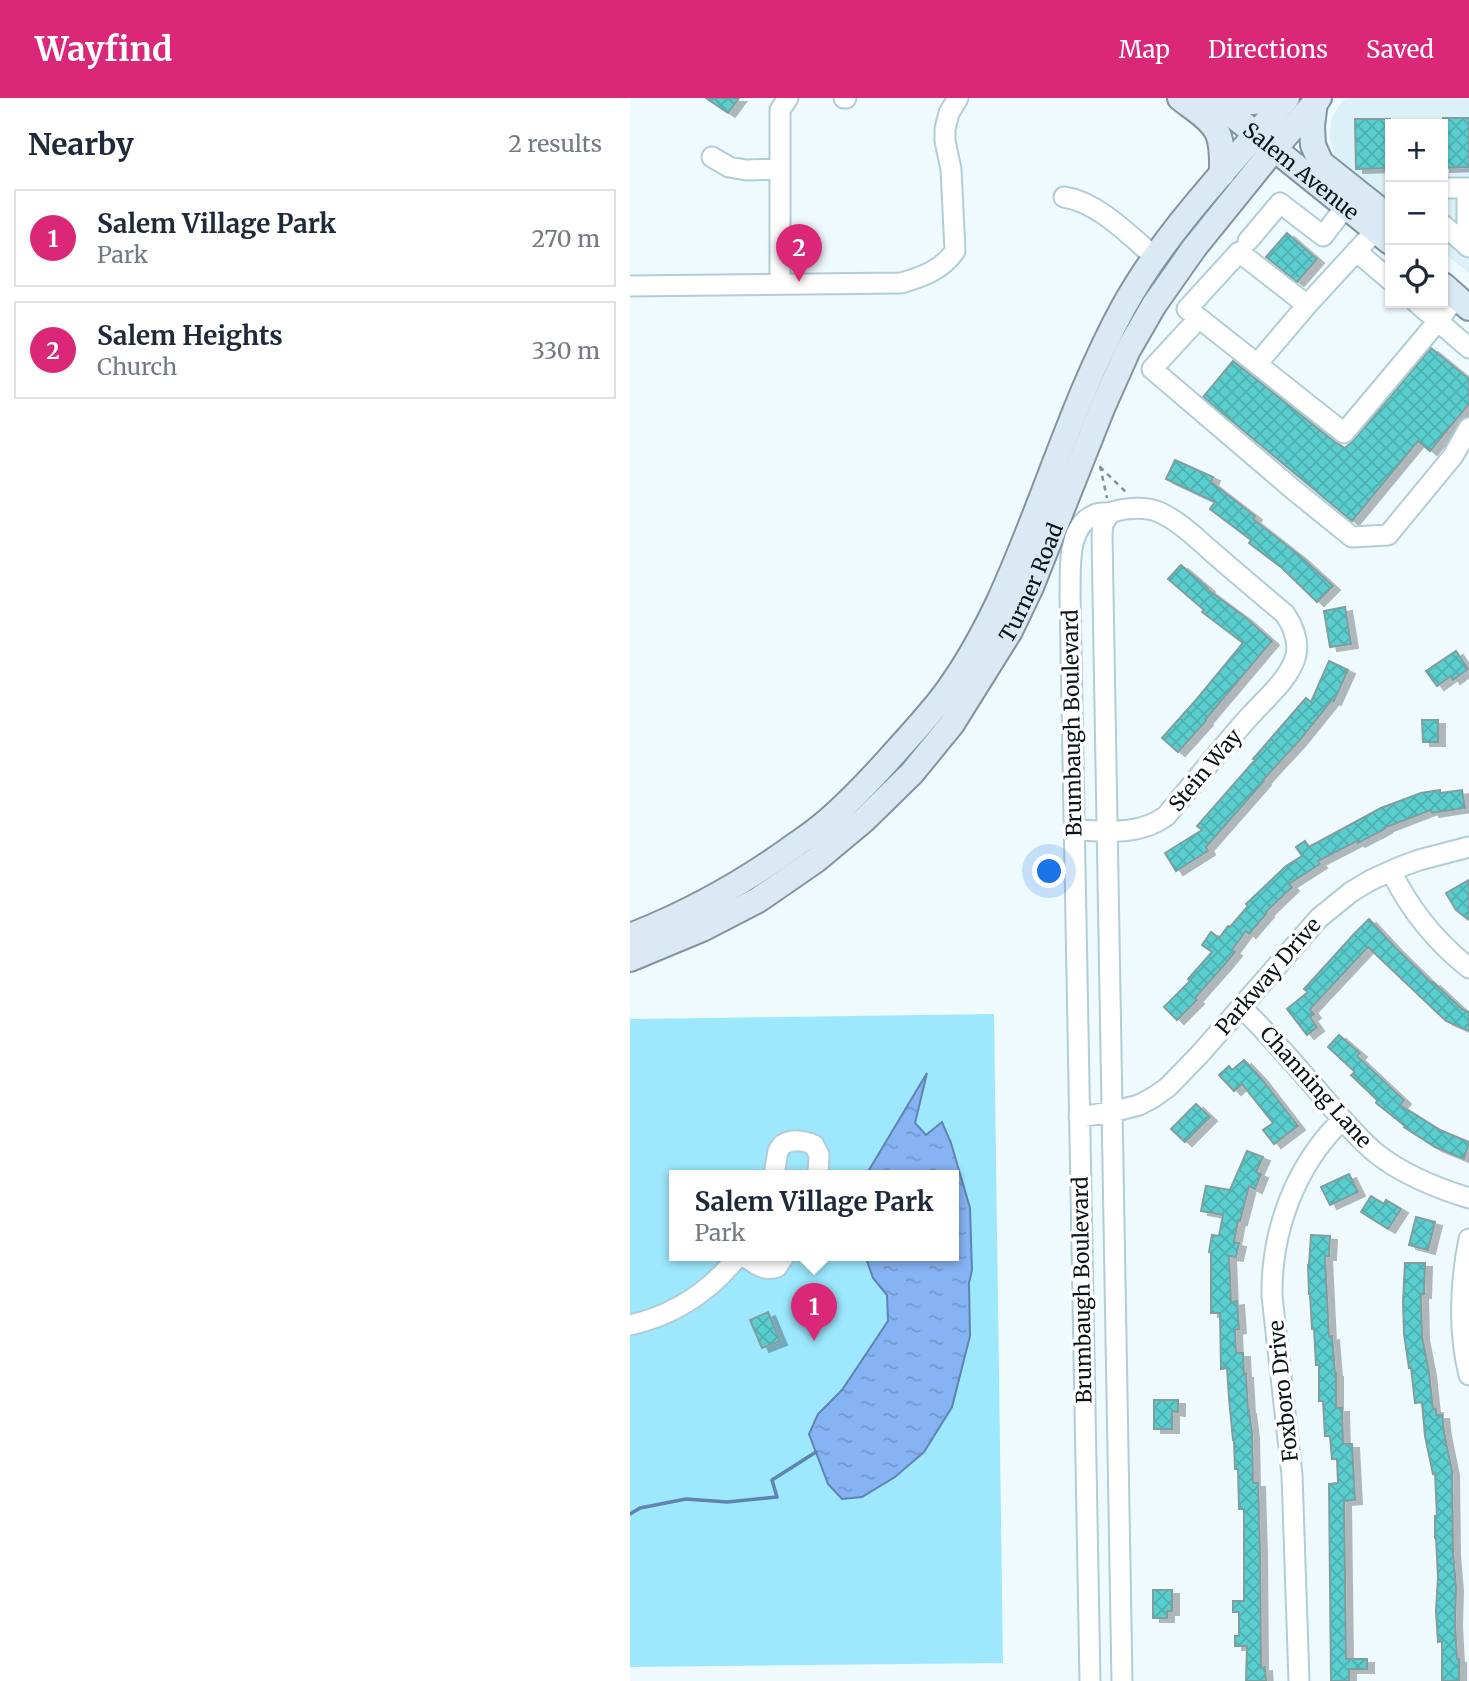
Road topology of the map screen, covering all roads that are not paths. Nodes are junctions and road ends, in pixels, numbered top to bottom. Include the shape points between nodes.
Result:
1 (788, 98) edge
2 (958, 98) edge
3 (1180, 98) edge
4 (1211, 98) edge
5 (1270, 98) edge
6 (1287, 98) edge
7 (1317, 100) edge
8 (1264, 142) junction
9 (712, 157) dead end
10 (780, 169) junction
11 (1222, 174) junction
12 (1448, 188) edge
13 (1468, 188) edge
14 (1064, 197) dead end
15 (1346, 206) junction
16 (1385, 214) edge
17 (1448, 229) edge
18 (1385, 232) edge
19 (1248, 242) dead end
20 (1468, 246) edge
21 (1356, 251) junction
22 (1156, 257) junction
23 (1385, 276) edge
24 (780, 283) junction
25 (630, 286) edge
26 (1456, 297) edge
27 (1307, 305) junction
28 (1423, 308) edge
29 (1199, 318) junction
30 (1438, 321) junction
31 (1469, 348) edge
32 (1256, 364) junction
33 (1469, 428) edge
34 (1110, 513) junction
35 (1070, 596) junction
36 (1103, 598) junction
37 (1074, 830) junction
38 (1107, 831) junction
39 (1469, 847) edge
40 (1391, 871) junction
41 (630, 936) edge
42 (630, 959) edge
43 (1469, 968) edge
44 (1241, 1007) junction
45 (1112, 1112) junction
46 (1079, 1117) junction
47 (1342, 1119) junction
48 (775, 1170) edge
49 (818, 1170) edge
50 (1469, 1198) edge
51 (1469, 1239) edge
52 (736, 1261) edge
53 (750, 1261) edge
54 (781, 1261) edge
55 (630, 1325) edge
56 (1469, 1375) edge
57 (1121, 1628) junction
58 (1089, 1630) junction
59 (1090, 1681) edge
60 (1122, 1681) edge
61 (1299, 1681) edge

1 - 10 street via 780,110
2 - 24 street via 945,129 954,251 948,262 901,283
3 - 11 main road via 1218,134
4 - 5 main road via 1245,103
4 - 8 main road, Salem Avenue
6 - 8 main road, Turner Road
7 - 8 main road, Turner Road
7 - 16 main road via 1313,145 1321,163
8 - 11 main road, Turner Road
8 - 15 main road, Salem Avenue
8 - 42 main road, Turner Road via 1128,350 1031,587 1010,631 952,724 912,773 816,860 758,900
9 - 10 street via 746,170
10 - 24 street
11 - 22 main road, Turner Road
12 - 13 street
13 - 20 street
14 - 22 street via 1087,203
15 - 18 main road, Salem Avenue
15 - 19 street via 1323,236 1280,203
17 - 20 street
18 - 21 street
21 - 23 street
21 - 27 street
22 - 41 main road, Turner Road via 1124,306 1098,361 1000,600 948,690 825,824 720,895
24 - 25 street
26 - 30 street
27 - 29 street via 1239,252 1187,309
27 - 32 street
28 - 30 street
29 - 32 street
29 - 33 street via 1152,369 1352,537 1388,536 1453,456
30 - 31 street
30 - 32 street via 1343,433
34 - 35 street via 1096,514 1081,524 1074,537
34 - 36 street via 1102,536
34 - 38 street, Stein Way via 1142,508 1187,530 1285,614 1297,647 1281,682 1166,816 1146,828
35 - 36 street, Brumbaugh Boulevard via 1075,589 1095,587
35 - 37 street, Brumbaugh Boulevard
36 - 38 street, Brumbaugh Boulevard
37 - 38 street, Stein Way
37 - 46 street, Brumbaugh Boulevard
38 - 45 street, Brumbaugh Boulevard
39 - 40 street, Parkway Drive
40 - 43 street via 1424,925
40 - 44 street, Parkway Drive via 1332,905
44 - 45 street, Parkway Drive via 1168,1087 1139,1105
44 - 47 street, Channing Lane
45 - 46 street, Parkway Drive
45 - 57 street, Brumbaugh Boulevard
46 - 58 street, Brumbaugh Boulevard
47 - 50 street, Channing Lane via 1396,1167
47 - 61 street, Foxboro Drive via 1306,1166 1288,1202 1272,1278 1292,1475
48 - 49 street via 782,1145 793,1141 814,1145
51 - 56 street via 1461,1335
52 - 55 street via 688,1303
53 - 54 street via 766,1269
57 - 58 street
57 - 60 street, Brumbaugh Boulevard
58 - 59 street, Brumbaugh Boulevard

